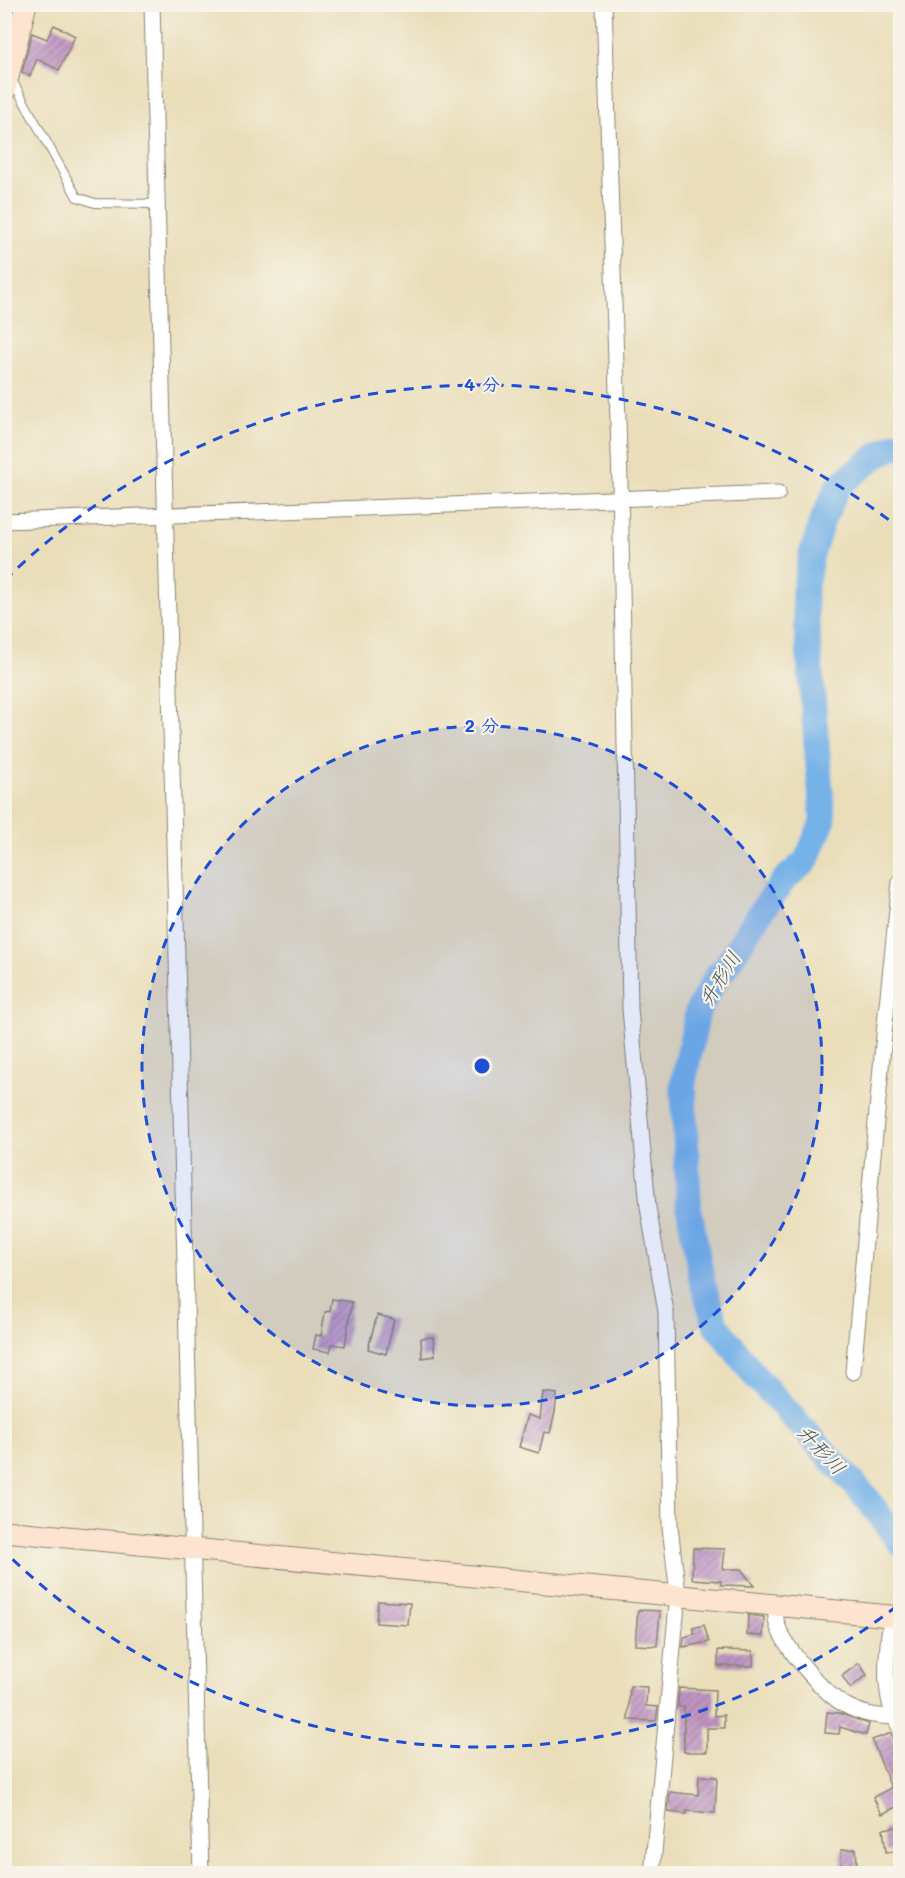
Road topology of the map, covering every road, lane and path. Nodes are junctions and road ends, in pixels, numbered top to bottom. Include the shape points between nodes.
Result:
1 (26, 4) edge
2 (152, 4) edge
3 (604, 4) edge
4 (7, 76) edge
5 (157, 204) junction
6 (778, 493) dead end
7 (620, 498) junction
8 (165, 515) junction
9 (4, 521) edge
10 (900, 882) edge
11 (853, 1372) dead end
12 (4, 1531) edge
13 (192, 1549) junction
14 (678, 1594) junction
15 (776, 1605) junction
16 (896, 1616) edge
17 (897, 1722) edge
18 (201, 1874) edge
19 (652, 1874) edge

1 - 4 street
2 - 5 street
3 - 7 street
4 - 5 lane via 77,197 94,203
5 - 8 street
6 - 7 street
7 - 8 street
7 - 14 street via 630,1009 648,1207 667,1323 670,1527
8 - 9 street
8 - 13 street
10 - 11 street
12 - 13 street
13 - 14 street
13 - 18 street
14 - 15 street
14 - 19 street
15 - 16 street
15 - 17 street via 776,1623 788,1646 831,1695 856,1710
16 - 17 street via 886,1672

